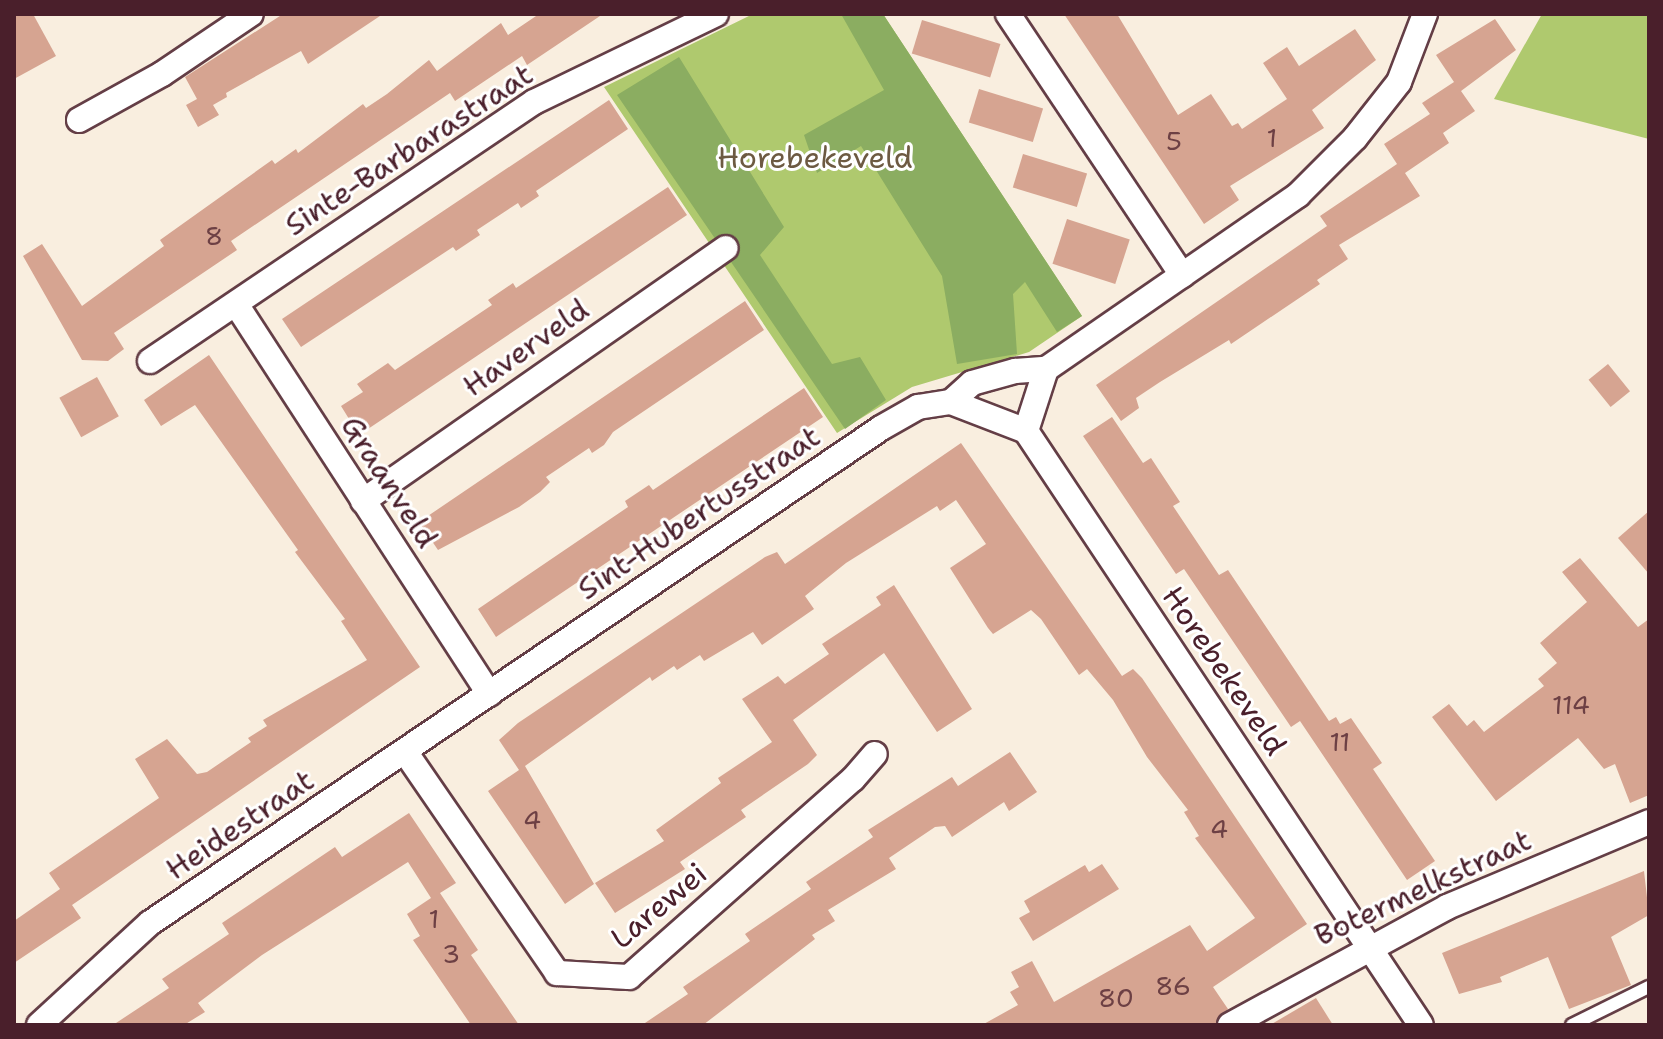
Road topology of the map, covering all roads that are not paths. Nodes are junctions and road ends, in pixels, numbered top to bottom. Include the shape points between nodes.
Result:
1 (251, 14) edge
2 (716, 14) edge
3 (1008, 14) edge
4 (1425, 14) edge
5 (79, 120) dead end
6 (726, 248) dead end
7 (1182, 275) junction
8 (236, 304) junction
9 (150, 361) dead end
10 (1046, 369) junction
11 (951, 402) junction
12 (1026, 431) junction
13 (363, 501) junction
14 (489, 694) junction
15 (406, 753) junction
16 (875, 754) dead end
17 (1649, 822) edge
18 (1370, 946) junction
19 (1649, 987) edge
20 (39, 1025) edge
21 (1230, 1025) edge
22 (1421, 1025) edge
23 (1572, 1025) edge

1 - 5 street via 162,74
2 - 8 street, Sinte-Barbarastraat via 534,102
3 - 7 street
4 - 7 street, Sint-Hubertusstraat via 1399,82 1355,138 1298,195
6 - 13 street, Haverveld
7 - 10 street, Sint-Hubertusstraat
8 - 9 street, Sinte-Barbarastraat
8 - 13 street, Graanveld
10 - 11 street, Sint-Hubertusstraat via 972,383
10 - 12 street
11 - 12 street
11 - 14 street, Sint-Hubertusstraat via 918,407 881,428
12 - 18 street, Horebekeveld
13 - 14 street, Graanveld
14 - 15 street, Heidestraat
15 - 16 street, Larewei via 557,973 629,977
15 - 20 street, Heidestraat via 150,923
17 - 18 street, Botermelkstraat via 1447,907
18 - 21 street, Botermelkstraat
18 - 22 street, Horebekeveld
19 - 23 lane

